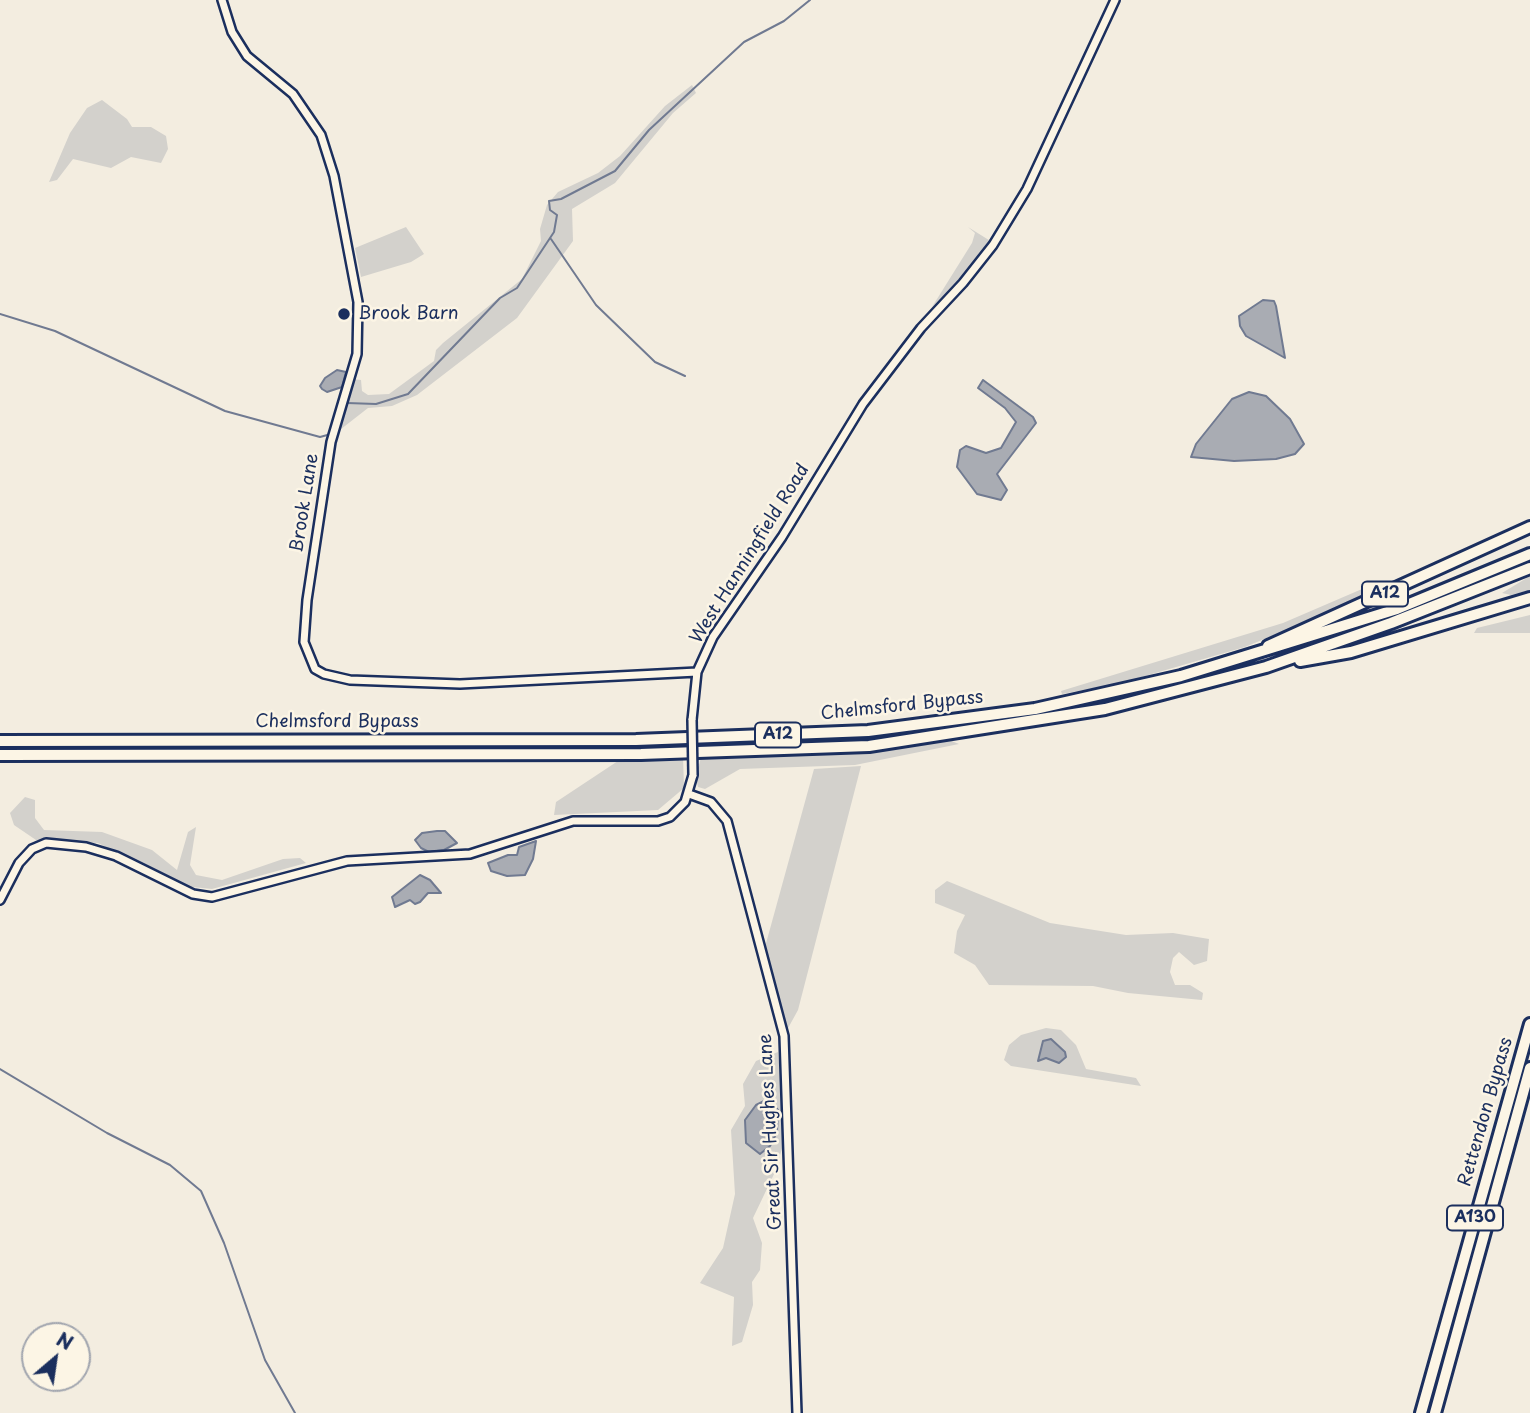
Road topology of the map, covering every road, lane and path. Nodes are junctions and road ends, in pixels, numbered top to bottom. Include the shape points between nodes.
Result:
1 (222, 0) edge
2 (1115, 0) edge
3 (1530, 527) edge
4 (1530, 554) edge
5 (1530, 568) edge
6 (1530, 599) edge
7 (1240, 659) junction
8 (1266, 667) junction
9 (698, 672) junction
10 (0, 741) edge
11 (0, 755) edge
12 (689, 794) junction
13 (0, 900) edge
14 (1530, 1024) edge
15 (1530, 1068) edge
16 (797, 1413) edge
17 (1421, 1413) edge
18 (1435, 1413) edge

1 - 9 street, Brook Lane via 240,47 256,67 293,94 321,135 334,176 358,302 357,354 331,442 307,600 304,642 315,669 350,680 460,684
2 - 9 street, West Hanningfield Road via 1027,189 993,245 921,328 848,425 782,537 713,637
3 - 7 highway, A12
4 - 7 highway, Chelmsford Bypass / A12 via 1397,608
5 - 8 highway, Chelmsford Bypass / A12
6 - 8 highway, A12 via 1351,652
7 - 10 highway, Chelmsford Bypass / A12 via 1120,692 1035,709 867,731 636,740
8 - 11 highway, Chelmsford Bypass / A12 via 1105,709 869,746 641,754
9 - 12 street, West Hanningfield Road, bridge
12 - 13 street via 679,809 658,821 573,821 470,853 348,861 212,897 173,886 116,856 86,847 46,844 32,849 19,863
12 - 16 street, Great Sir Hughes Lane via 711,802 727,821 784,1036
14 - 17 highway, Rettendon Bypass / A130
15 - 18 highway, Rettendon Bypass / A130

